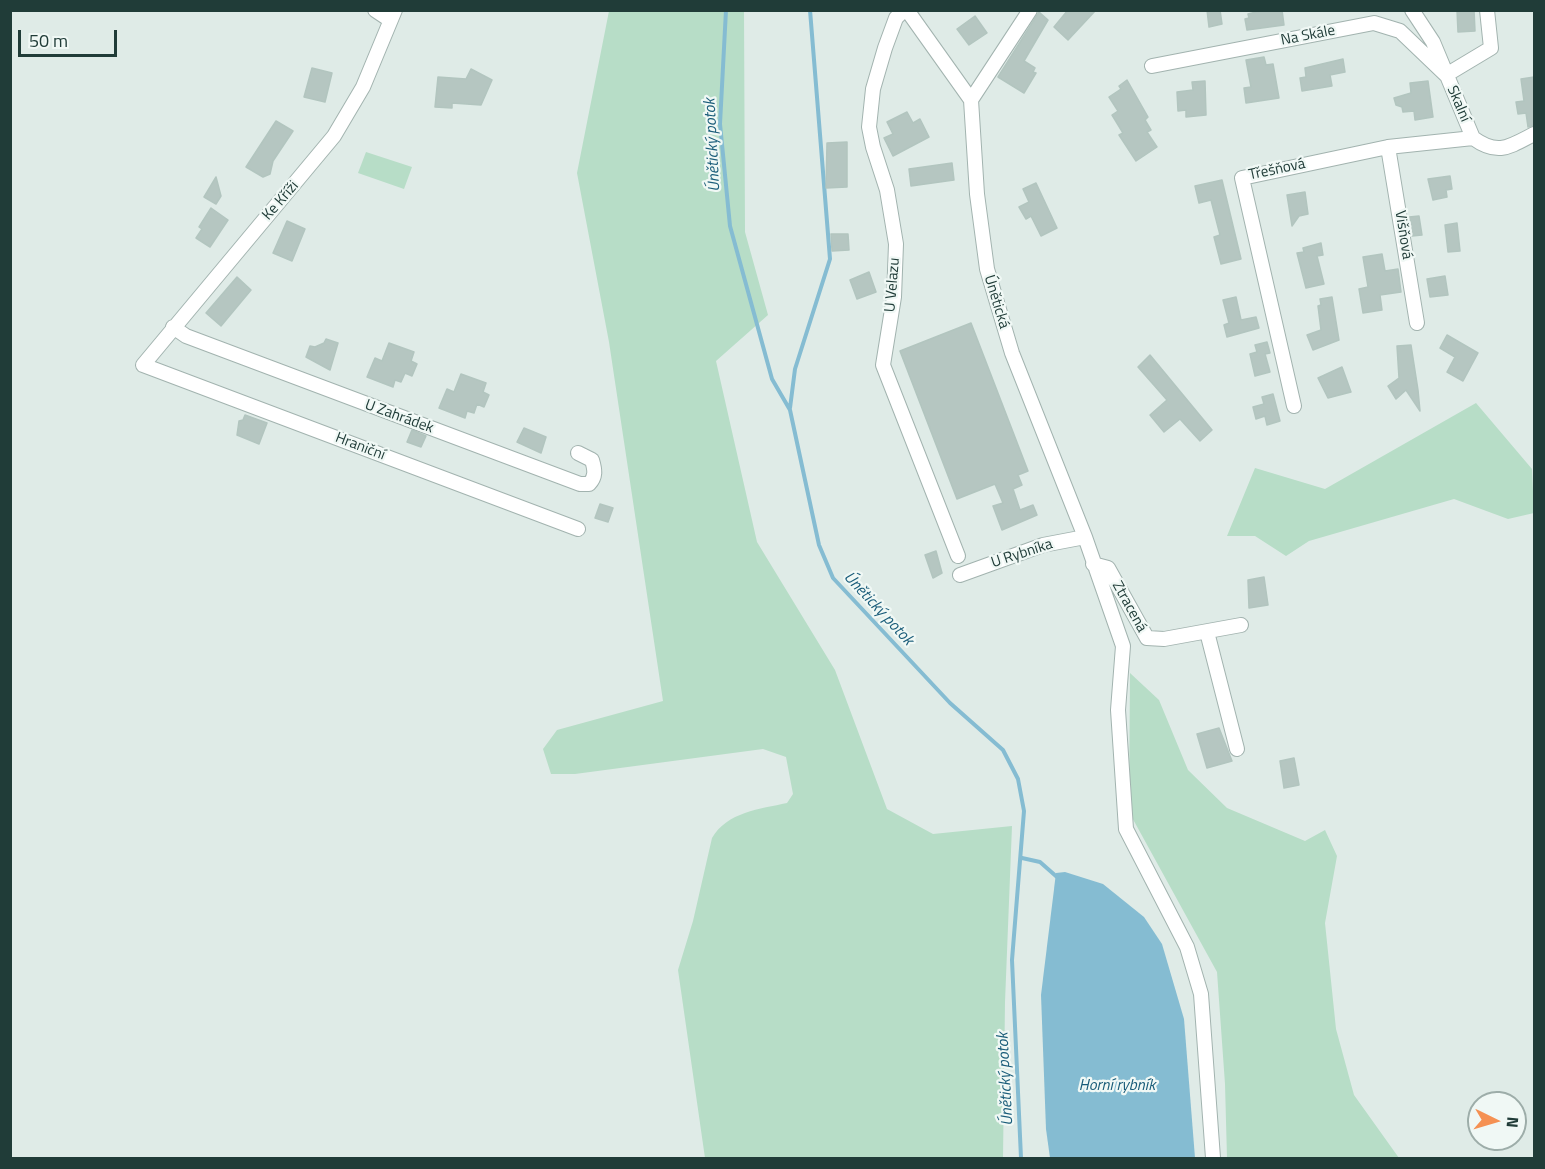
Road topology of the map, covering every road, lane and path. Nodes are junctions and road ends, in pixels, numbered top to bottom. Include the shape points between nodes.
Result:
1 (375, 10) edge
2 (905, 10) edge
3 (1030, 10) edge
4 (1412, 10) edge
5 (1488, 10) edge
6 (392, 15) edge
7 (1152, 66) dead end
8 (1446, 75) junction
9 (971, 100) junction
10 (1534, 134) edge
11 (1473, 138) junction
12 (1388, 147) junction
13 (1418, 323) dead end
14 (173, 327) junction
15 (143, 365) joint
16 (1294, 406) dead end
17 (578, 453) dead end
18 (578, 529) dead end
19 (1085, 537) junction
20 (958, 556) dead end
21 (1093, 564) junction
22 (960, 574) dead end
23 (1241, 625) dead end
24 (1207, 632) junction
25 (1237, 749) dead end
26 (1213, 1158) edge

1 - 6 street, Ke Kříži
2 - 9 street
2 - 20 street, U Velazu via 897,18 885,48 873,89 869,127 887,190 896,244 894,297 883,365
3 - 9 street
4 - 8 street, Skalní via 1433,42
5 - 8 street via 1491,48
6 - 14 street, Ke Kříži via 363,87 334,136
7 - 8 street, Na Skále via 1374,23 1400,32
8 - 11 street, Skalní
9 - 19 street, Únětická via 987,269 1012,353
10 - 11 street, Skalní via 1505,149 1486,147
11 - 12 street, Třešňová
12 - 13 street, Višňová
12 - 16 street, Třešňová via 1242,178
14 - 15 street, Ke Kříži
14 - 17 street, U Zahrádek via 186,336 338,395 580,484 589,484 595,470 592,460
15 - 18 street, Hraniční
19 - 21 street, Únětická
19 - 22 street, U Rybníka via 1043,545
21 - 24 street, Ztracená via 1108,568 1147,638
21 - 26 street, Únětická via 1123,646 1118,710 1126,830 1187,947 1201,994
23 - 24 street, Ztracená
24 - 25 street

